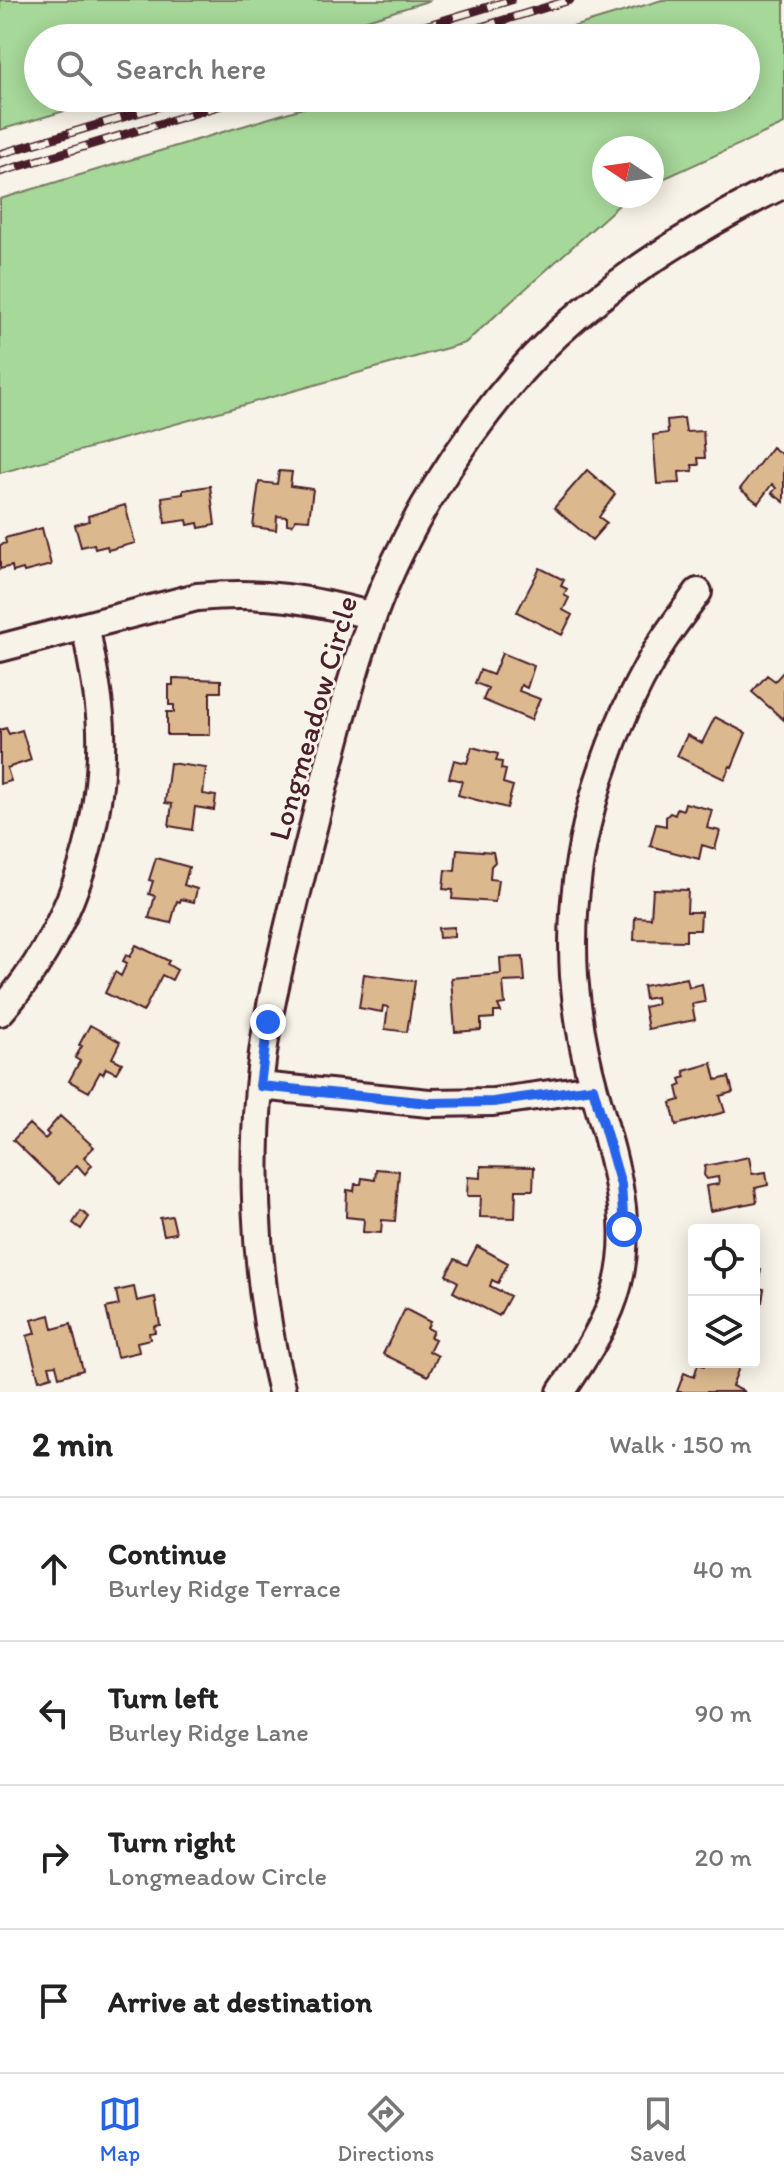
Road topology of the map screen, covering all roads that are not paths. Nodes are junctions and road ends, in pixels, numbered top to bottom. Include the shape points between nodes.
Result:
1 (784, 184) edge
2 (698, 592) dead end
3 (373, 616) junction
4 (86, 627) junction
5 (0, 648) edge
6 (0, 1012) edge
7 (260, 1086) junction
8 (593, 1088) junction
9 (278, 1391) edge
10 (561, 1392) edge

1 - 3 street, Longmeadow Circle via 738,207 613,288 522,371 447,470
2 - 8 street via 657,650 625,710 585,832 574,910 574,976
3 - 4 street via 294,597 227,594
3 - 7 street, Longmeadow Circle via 291,915
4 - 5 street
4 - 6 street via 101,729 90,843 74,893 50,941
7 - 8 street via 429,1103 493,1102
7 - 9 street, Longmeadow Circle via 259,1250
8 - 10 street via 621,1185 620,1271 591,1348

